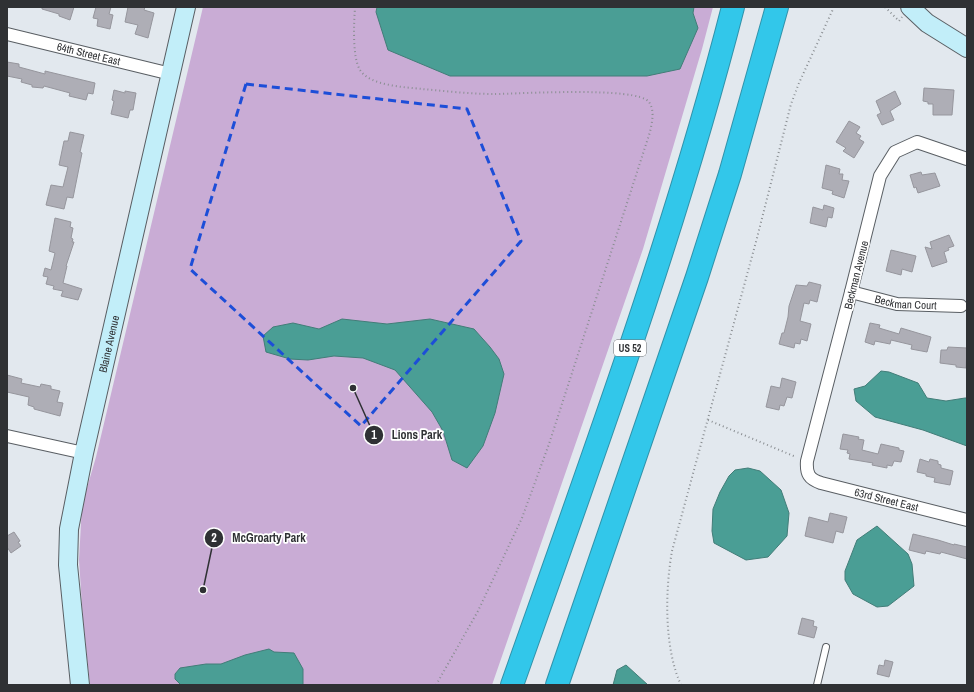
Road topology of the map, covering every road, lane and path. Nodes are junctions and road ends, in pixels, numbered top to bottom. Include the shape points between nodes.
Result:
1 (186, 7) edge
2 (355, 7) edge
3 (733, 7) edge
4 (776, 7) edge
5 (834, 7) edge
6 (910, 7) edge
7 (7, 34) edge
8 (967, 48) edge
9 (171, 74) junction
10 (967, 158) edge
11 (851, 292) junction
12 (961, 306) dead end
13 (708, 420) junction
14 (7, 436) edge
15 (84, 453) junction
16 (807, 461) junction
17 (808, 474) joint
18 (967, 520) edge
19 (826, 647) dead end
20 (80, 685) edge
21 (436, 685) edge
22 (512, 685) edge
23 (557, 685) edge
24 (681, 685) edge
25 (817, 685) edge

1 - 9 street, Blaine Avenue
2 - 21 path via 354,47 359,69 376,82 395,87 492,94 621,93 639,96 649,102 653,112 650,132 636,176 549,444 522,518 478,611
3 - 22 highway, US 52 via 673,217 594,453
4 - 23 highway via 730,174 700,269
5 - 13 path via 791,104
6 - 8 street via 928,23
7 - 9 street, 64th Street East
9 - 15 street, Blaine Avenue
10 - 11 street, Beckman Avenue via 917,142 895,152 880,176
11 - 12 street, Beckman Court via 897,304
11 - 16 street, Beckman Avenue
13 - 16 path
13 - 24 path via 672,551 668,576 670,644 673,664
14 - 15 street
15 - 20 street, Blaine Avenue via 69,529 68,551
16 - 17 street, Beckman Avenue
17 - 18 street, 63rd Street East via 813,480 821,483
19 - 25 lane

